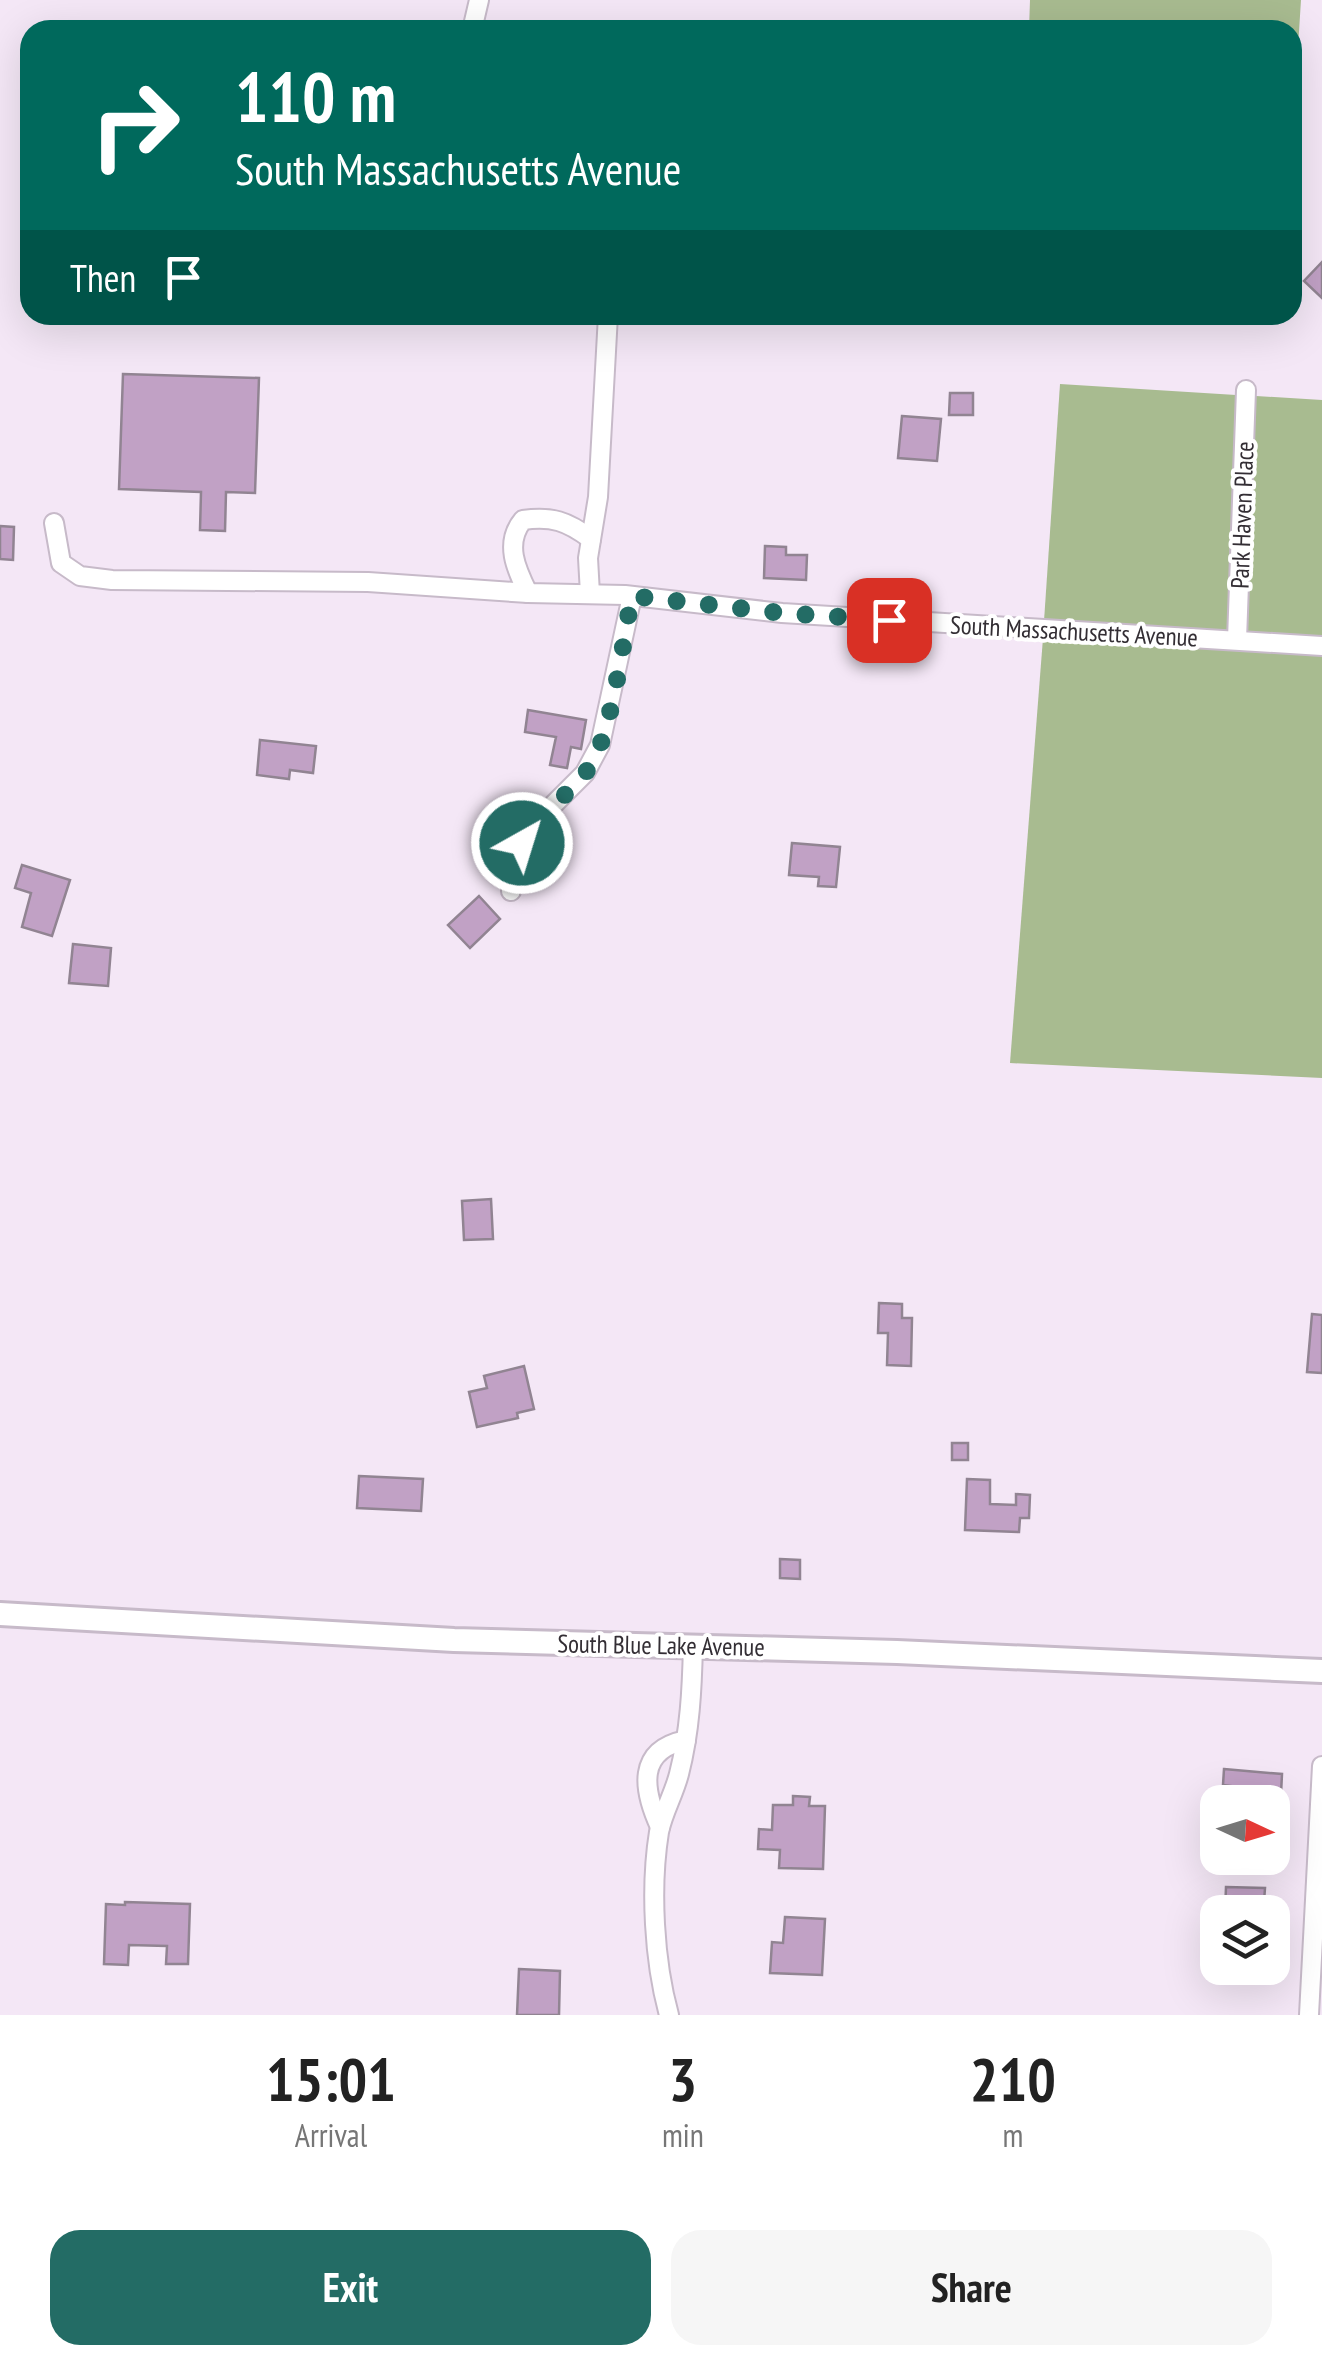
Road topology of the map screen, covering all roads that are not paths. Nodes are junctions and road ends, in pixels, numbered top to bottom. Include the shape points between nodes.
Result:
1 (607, 325) edge
2 (1246, 390) dead end
3 (54, 523) dead end
4 (591, 538) junction
5 (528, 593) junction
6 (590, 594) junction
7 (632, 596) junction
8 (1237, 640) junction
9 (1322, 646) edge
10 (511, 891) dead end
11 (0, 1614) edge
12 (693, 1645) junction
13 (1322, 1671) edge
14 (686, 1740) junction
15 (1322, 1766) edge
16 (660, 1828) junction
17 (669, 2015) edge
18 (1309, 2015) edge

1 - 4 street
2 - 8 street, Park Haven Place
3 - 5 street, South Massachusetts Avenue via 62,563 80,576
4 - 5 street via 564,520 522,520 512,551
4 - 6 street
5 - 6 street, South Massachusetts Avenue
6 - 7 street, South Massachusetts Avenue
7 - 8 street, South Massachusetts Avenue via 801,614
7 - 10 street via 600,745 585,773 530,829
8 - 9 street, South Massachusetts Avenue
11 - 12 main road, South Blue Lake Avenue via 454,1640
12 - 13 main road, South Blue Lake Avenue
12 - 14 street
14 - 16 street
14 - 16 street via 661,1748 649,1764
15 - 18 street
16 - 17 street via 654,1876

